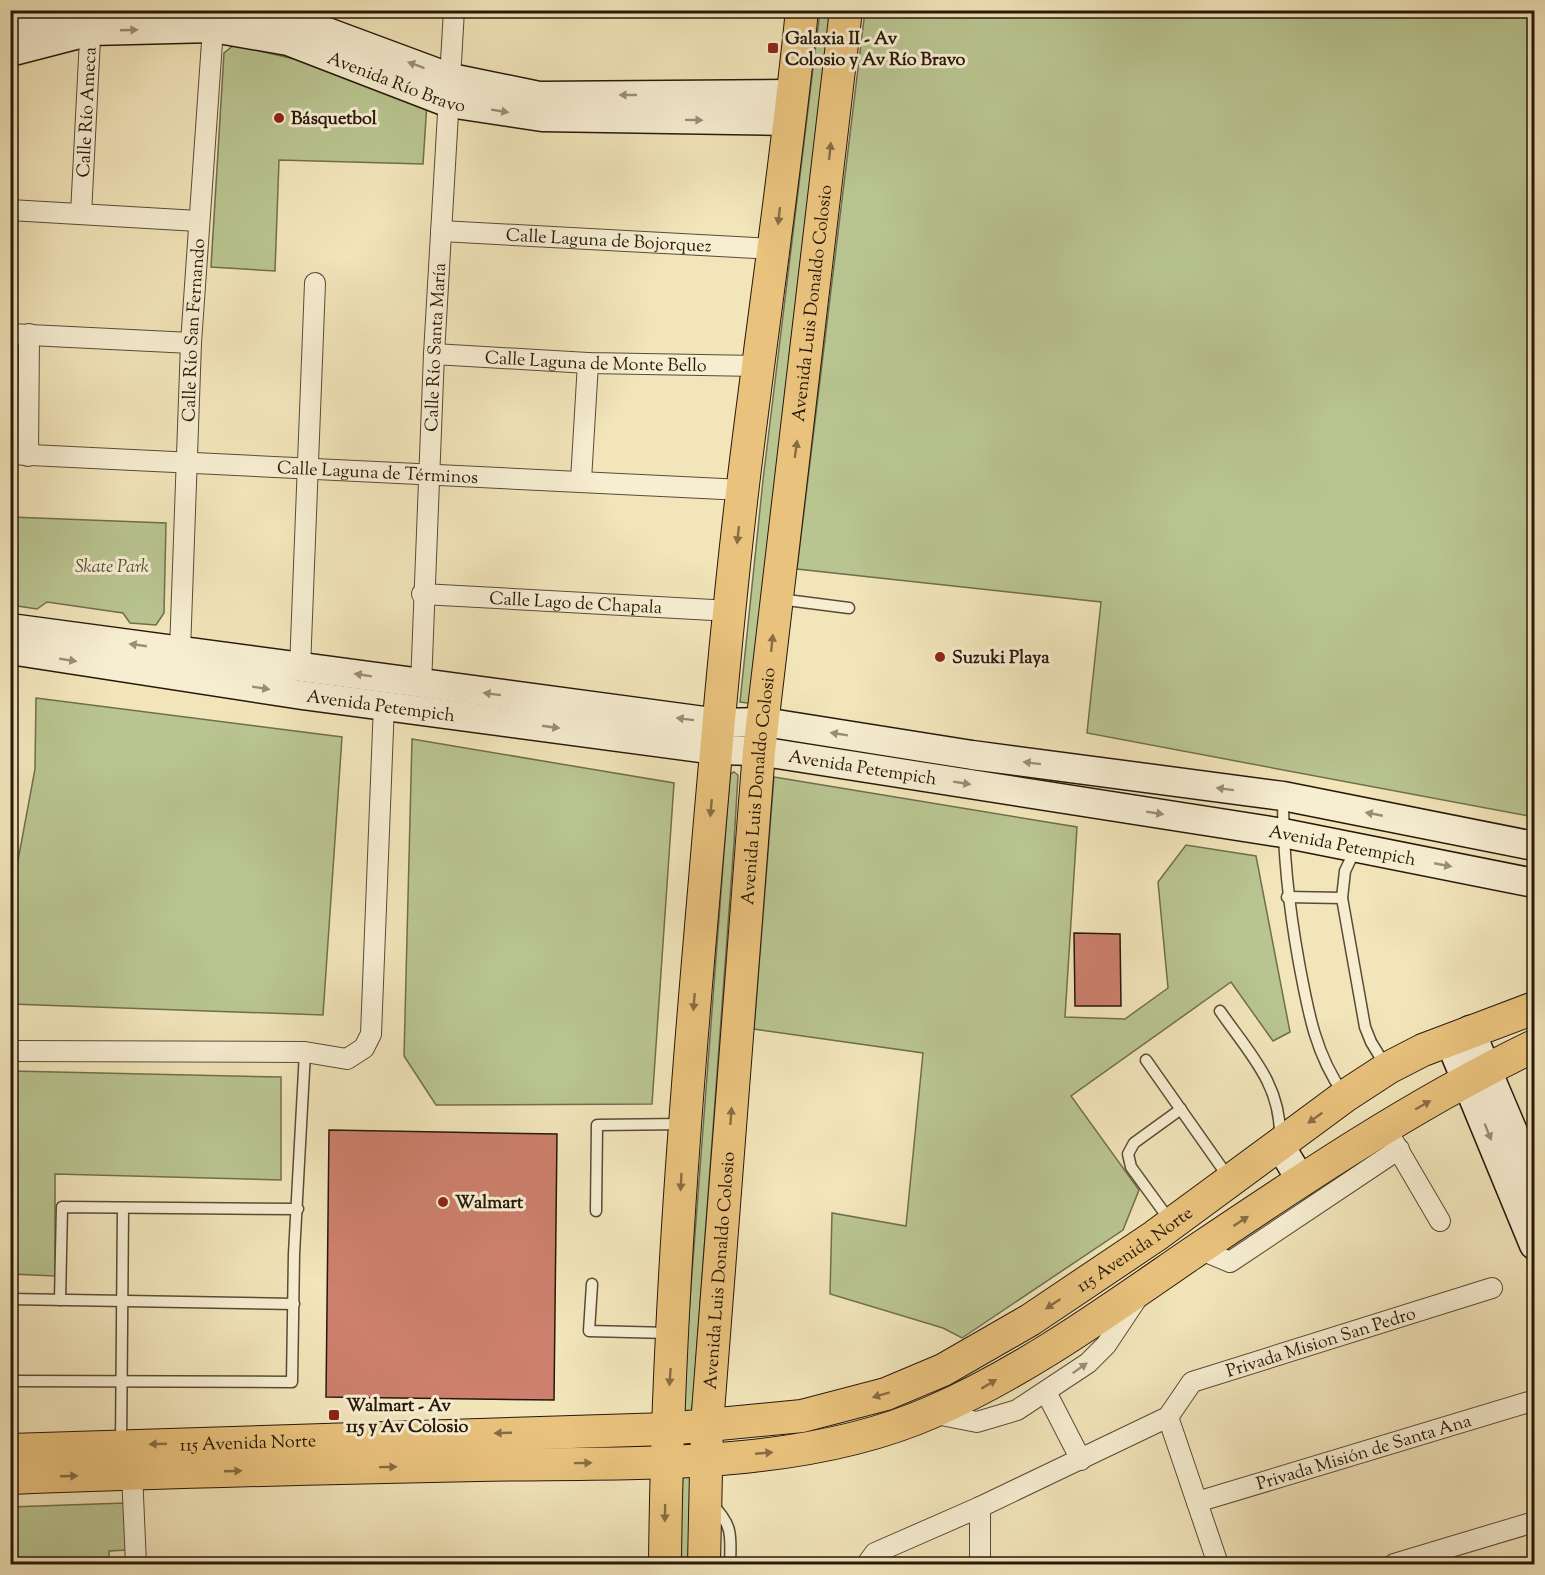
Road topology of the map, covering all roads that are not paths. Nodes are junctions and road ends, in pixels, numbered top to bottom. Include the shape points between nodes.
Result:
1 (242, 10) edge
2 (454, 10) edge
3 (802, 10) edge
4 (846, 10) edge
5 (88, 18) edge
6 (212, 19) edge
7 (10, 28) edge
8 (10, 52) edge
9 (450, 91) junction
10 (790, 107) junction
11 (10, 210) edge
12 (81, 214) junction
13 (198, 221) junction
14 (441, 231) junction
15 (776, 249) junction
16 (315, 283) dead end
17 (20, 334) edge
18 (191, 343) junction
19 (434, 354) junction
20 (588, 363) junction
21 (758, 366) junction
22 (19, 455) edge
23 (188, 464) junction
24 (309, 470) junction
25 (429, 473) junction
26 (580, 480) junction
27 (743, 490) junction
28 (422, 594) junction
29 (776, 598) junction
30 (849, 608) dead end
31 (730, 611) junction
32 (10, 628) edge
33 (10, 650) edge
34 (180, 651) junction
35 (300, 668) junction
36 (421, 685) junction
37 (384, 704) junction
38 (718, 736) junction
39 (762, 736) junction
40 (1283, 796) junction
41 (1283, 833) junction
42 (1534, 846) edge
43 (1356, 848) junction
44 (1534, 883) edge
45 (1287, 897) junction
46 (1342, 898) junction
47 (1534, 1008) edge
48 (1220, 1011) dead end
49 (1459, 1034) junction
50 (1534, 1046) edge
51 (10, 1051) edge
52 (305, 1052) junction
53 (1146, 1060) dead end
54 (1388, 1068) junction
55 (1477, 1074) junction
56 (1345, 1096) junction
57 (1181, 1109) junction
58 (684, 1124) junction
59 (1391, 1138) junction
60 (1279, 1144) junction
61 (1230, 1180) junction
62 (1534, 1181) edge
63 (1302, 1182) junction
64 (123, 1208) junction
65 (298, 1209) junction
66 (596, 1211) dead end
67 (1440, 1221) dead end
68 (1172, 1224) junction
69 (1534, 1245) edge
70 (1199, 1249) junction
71 (591, 1284) dead end
72 (1148, 1284) junction
73 (1492, 1288) dead end
74 (10, 1299) edge
75 (60, 1300) junction
76 (124, 1301) junction
77 (294, 1304) junction
78 (672, 1334) junction
79 (10, 1381) edge
80 (121, 1381) junction
81 (1046, 1392) junction
82 (1532, 1401) dead end
83 (932, 1413) junction
84 (1168, 1417) junction
85 (707, 1425) junction
86 (667, 1429) junction
87 (10, 1450) edge
88 (706, 1458) junction
89 (127, 1460) junction
90 (1081, 1460) junction
91 (666, 1461) junction
92 (10, 1478) edge
93 (705, 1498) junction
94 (1197, 1502) junction
95 (980, 1507) junction
96 (1534, 1522) edge
97 (136, 1564) edge
98 (665, 1564) edge
99 (704, 1564) edge
100 (730, 1564) edge
101 (867, 1564) edge
102 (980, 1564) edge
103 (1218, 1564) edge
104 (1394, 1564) edge

9 -> 1 main road, Avenida Río Bravo via 292,20
2 - 9 street, Calle Río Santa María
3 - 10 main road
29 -> 4 main road, Avenida Luis Donaldo Colosio
5 -> 6 main road, Avenida Río Bravo
5 - 7 main road, Avenida Río Bravo
5 - 8 main road, Avenida Río Bravo
5 - 12 street, Calle Río Ameca
6 - 9 main road, Avenida Río Bravo
6 - 13 street, Calle Río San Fernando
9 - 10 main road, Avenida Río Bravo
9 - 14 street, Calle Río Santa María
10 -> 15 main road
11 - 12 street
12 - 13 street
13 - 18 street, Calle Río San Fernando
14 - 15 street, Calle Laguna de Bojorquez
14 - 19 street, Calle Río Santa María
15 - 21 main road
16 - 24 street
17 - 18 street
17 - 22 street
18 - 23 street, Calle Río San Fernando
19 - 20 street, Calle Laguna de Monte Bello
19 - 25 street, Calle Río Santa María
20 - 21 street, Calle Laguna de Monte Bello
20 - 26 street
21 - 27 main road
22 - 23 street, Calle Laguna de Términos
23 - 24 street, Calle Laguna de Términos
23 - 34 street, Calle Río San Fernando
24 - 25 street, Calle Laguna de Términos
24 - 35 street
25 - 26 street, Calle Laguna de Términos
25 - 28 street, Calle Río Santa María
26 - 27 street, Calle Laguna de Términos
27 -> 31 main road
28 - 31 street, Calle Lago de Chapala
28 - 36 street, Calle Río Santa María
29 - 30 lane
39 -> 29 main road, Avenida Luis Donaldo Colosio
31 - 38 main road
34 -> 32 main road, Avenida Petempich
33 -> 37 main road, Avenida Petempich
34 - 35 main road, Avenida Petempich
36 -> 35 main road, Avenida Petempich
38 -> 36 main road, Avenida Petempich
37 -> 38 main road, Avenida Petempich
37 - 52 street via 371,1034 364,1048 347,1059
38 - 39 main road, Avenida Petempich
38 -> 58 main road
40 -> 39 main road, Avenida Petempich via 972,755
39 -> 41 main road, Avenida Petempich
85 -> 39 main road, Avenida Luis Donaldo Colosio
40 - 41 lane
42 -> 40 main road, Avenida Petempich
41 - 43 main road, Avenida Petempich
41 - 45 lane
43 -> 44 main road, Avenida Petempich
43 - 46 lane via 1345,871
45 - 46 lane
45 - 56 lane via 1311,1028 1324,1062
46 - 54 lane via 1365,1027
47 - 49 main road, 115 Avenida Norte
48 - 60 lane via 1272,1086 1280,1121
49 - 54 main road, 115 Avenida Norte
49 - 55 main road
50 - 55 main road, 115 Avenida Norte
51 - 52 street
52 - 65 lane
53 - 57 lane
54 - 56 main road, 115 Avenida Norte
59 -> 55 main road, 115 Avenida Norte
55 - 62 main road
55 -> 69 main road
56 -> 60 main road, 115 Avenida Norte
57 - 61 lane
57 - 68 lane via 1134,1143 1128,1154 1131,1167
58 - 66 lane via 597,1125
58 -> 78 main road
59 - 63 main road, 115 Avenida Norte
59 - 67 street
59 - 70 street via 1230,1262
60 - 61 main road, 115 Avenida Norte
60 - 63 main road
61 - 68 main road, 115 Avenida Norte
70 -> 63 main road, 115 Avenida Norte
64 - 65 lane
64 - 75 lane via 62,1207
64 - 76 lane
65 - 77 lane
68 -> 85 main road, 115 Avenida Norte via 1030,1320 943,1370 886,1394 802,1416
70 - 72 main road, 115 Avenida Norte
71 - 78 lane via 589,1330
81 -> 72 street via 1088,1363 1106,1345
83 -> 72 main road, 115 Avenida Norte via 990,1384
73 - 84 street, Privada Mision San Pedro via 1192,1382
74 - 75 lane
75 - 76 lane
76 - 77 lane
76 - 80 lane
77 - 80 lane via 292,1382
78 -> 86 main road
79 - 80 lane
80 - 89 lane
81 - 83 street via 1017,1410 977,1422
81 - 90 street
82 - 94 street, Privada Misión de Santa Ana
88 -> 83 main road, 115 Avenida Norte via 798,1451 892,1428
84 - 90 street
84 - 94 street
85 - 86 main road, 115 Avenida Norte
85 - 88 main road, Avenida Luis Donaldo Colosio
86 -> 89 main road, 115 Avenida Norte
86 - 91 main road
87 - 89 main road, 115 Avenida Norte
88 - 91 main road, 115 Avenida Norte
88 - 93 main road, Avenida Luis Donaldo Colosio
89 -> 91 main road, 115 Avenida Norte via 265,1470
92 -> 89 main road, 115 Avenida Norte
89 - 97 street
90 - 95 street
91 -> 98 main road
93 - 99 main road, Avenida Luis Donaldo Colosio
93 - 100 lane via 731,1529
94 - 103 street
95 - 101 street via 875,1553
95 - 102 street
96 - 104 street

